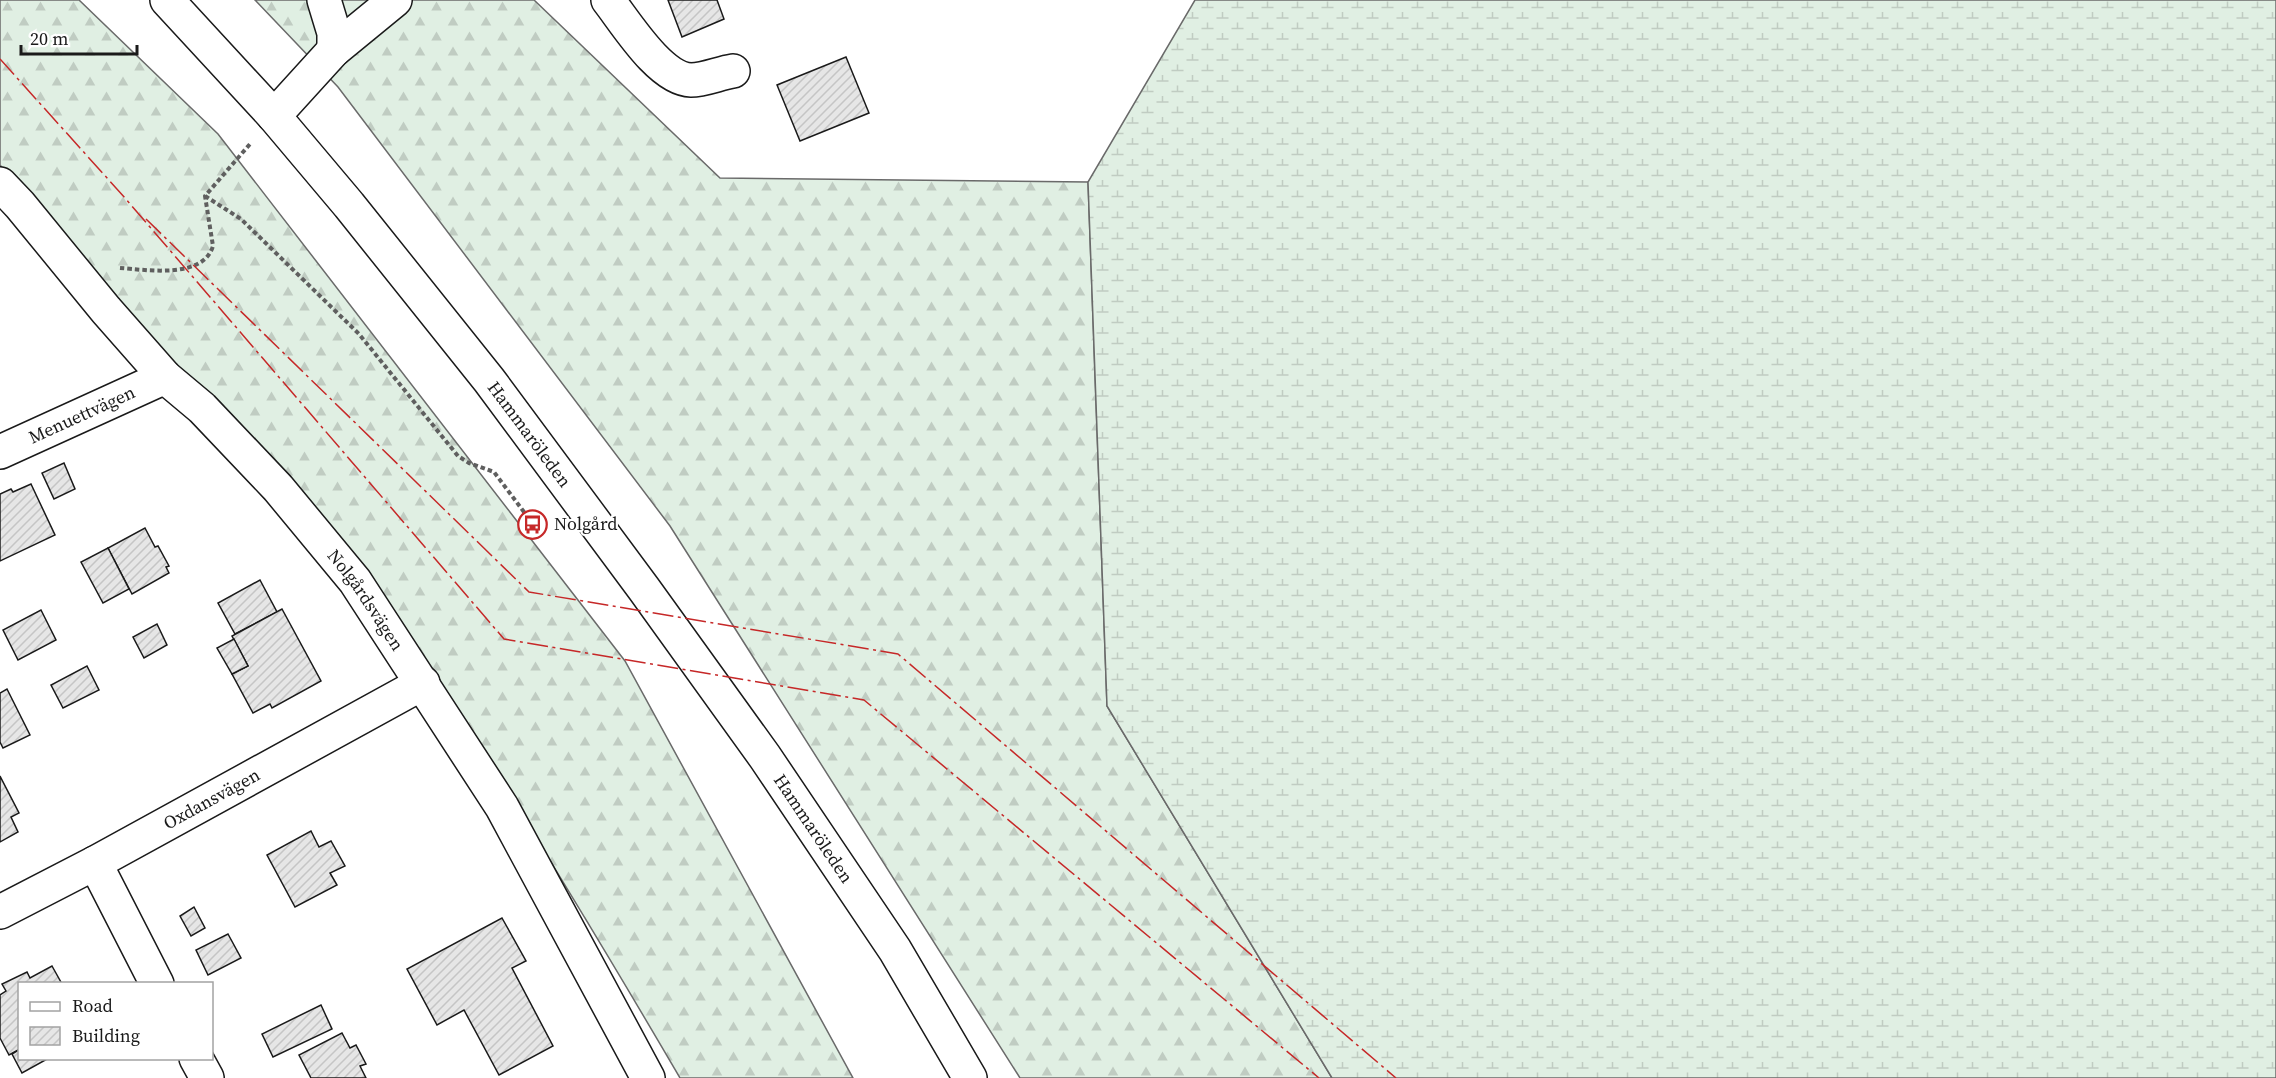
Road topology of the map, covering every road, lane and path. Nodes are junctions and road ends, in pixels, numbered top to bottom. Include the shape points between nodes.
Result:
1 (167, 0) edge
2 (324, 0) edge
3 (395, 0) edge
4 (608, 0) edge
5 (334, 50) junction
6 (733, 71) dead end
7 (274, 116) junction
8 (0, 184) edge
9 (204, 196) junction
10 (80, 278) junction
11 (165, 377) junction
12 (0, 452) edge
13 (533, 524) dead end
14 (423, 683) junction
15 (95, 863) junction
16 (0, 912) edge
17 (156, 982) edge
18 (197, 1060) edge
19 (207, 1078) edge
20 (648, 1078) edge
21 (970, 1078) edge

1 - 7 street, Hammaröleden
2 - 5 street via 334,33
3 - 5 street
4 - 6 street via 643,46 669,72 690,80
5 - 7 street
7 - 9 path
7 - 21 street, Hammaröleden via 489,380 644,588 765,757 895,950
8 - 10 street, Nolgårdsvägen
9 - 10 path via 213,246 197,266 118,268
9 - 13 path via 241,219 359,334 458,456 494,472
10 - 11 street, Nolgårdsvägen
11 - 12 street, Menuettvägen
11 - 14 street, Nolgårdsvägen via 202,408 278,488 355,581
14 - 15 street, Oxdansvägen
14 - 20 street, Nolgårdsvägen via 502,807
15 - 16 street, Oxdansvägen
15 - 17 street
18 - 19 street

